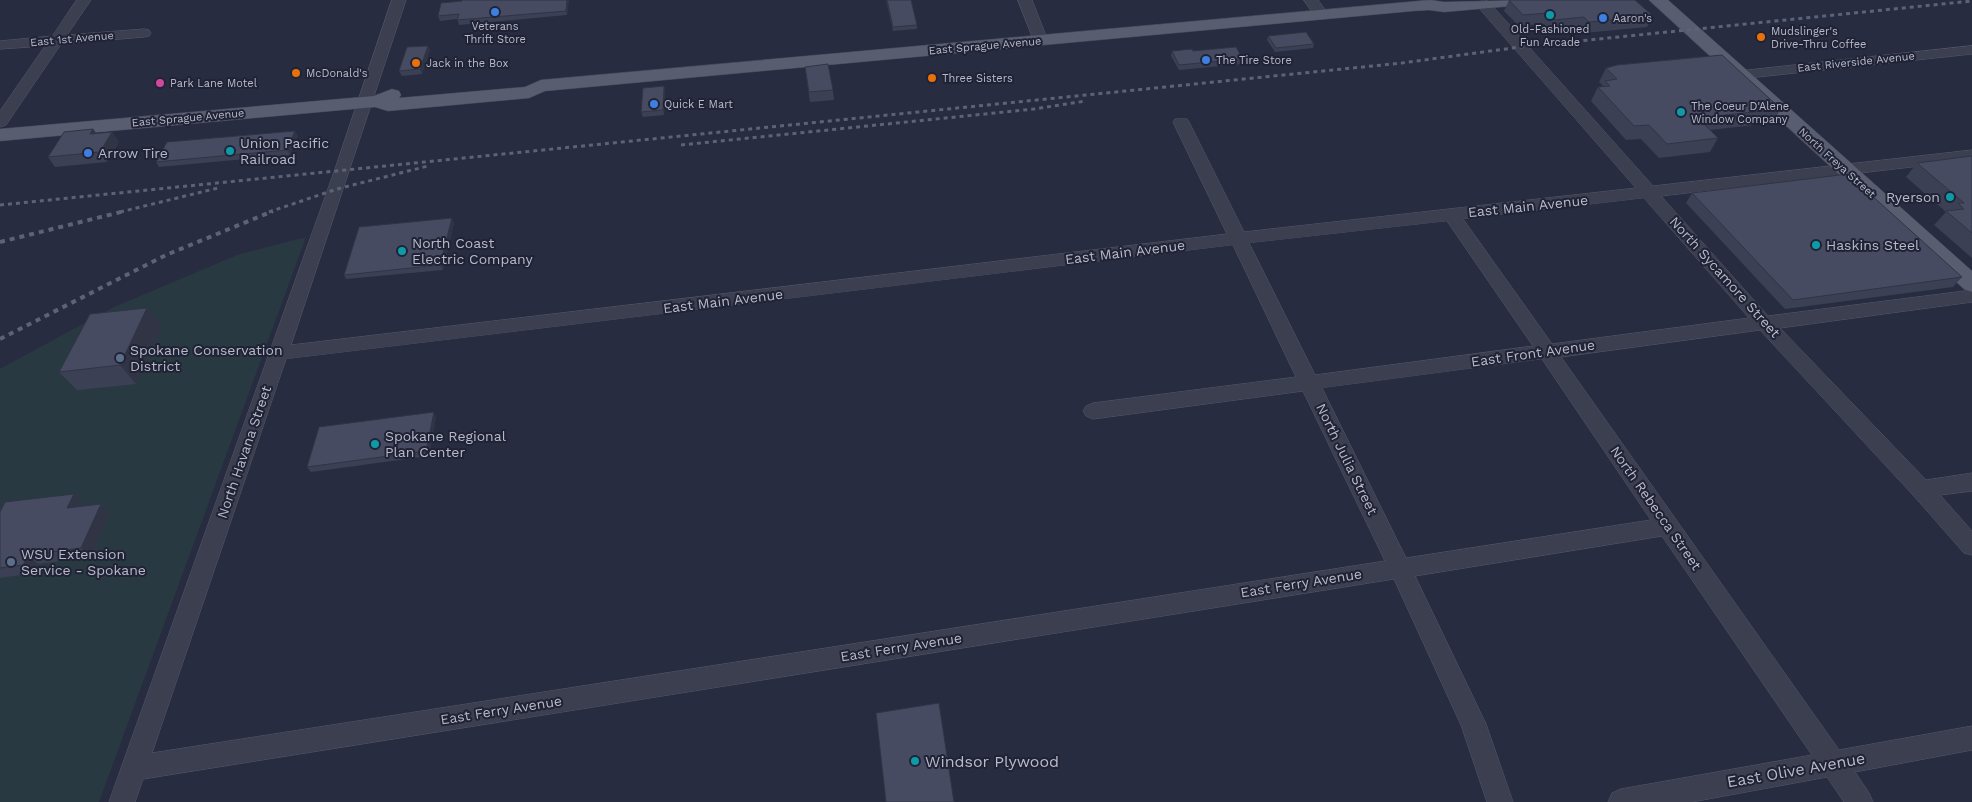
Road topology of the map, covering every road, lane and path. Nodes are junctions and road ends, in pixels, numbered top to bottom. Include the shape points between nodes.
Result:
1 (84, 0) edge
2 (399, 0) edge
3 (1025, 0) edge
4 (1311, 0) edge
5 (1523, 0) edge
6 (1658, 0) edge
7 (1433, 2) edge
8 (1483, 4) junction
9 (1322, 15) junction
10 (144, 33) dead end
11 (56, 40) junction
12 (1041, 41) junction
13 (0, 45) edge
14 (1972, 50) edge
15 (1739, 75) junction
16 (371, 102) junction
17 (0, 122) edge
18 (1181, 122) dead end
19 (0, 135) edge
20 (1972, 155) edge
21 (1846, 170) junction
22 (1649, 193) junction
23 (1451, 214) junction
24 (1237, 239) junction
25 (1972, 284) edge
26 (1972, 296) edge
27 (1764, 322) junction
28 (1548, 351) junction
29 (279, 353) junction
30 (1310, 383) junction
31 (1093, 411) dead end
32 (1972, 482) edge
33 (1921, 489) junction
34 (1668, 526) junction
35 (1972, 546) edge
36 (1400, 568) junction
37 (1972, 738) edge
38 (1833, 763) junction
39 (134, 768) junction
40 (122, 802) edge
41 (1500, 802) edge
42 (1621, 802) edge
43 (1860, 802) edge

1 - 11 street
2 - 16 street, North Havana Street
3 - 12 street
4 - 9 street
5 - 8 main road, East Sprague Avenue
6 - 15 main road, North Freya Street
7 - 8 main road, East Sprague Avenue via 1444,7
7 - 9 main road, East Sprague Avenue
8 - 22 street, North Sycamore Street
9 - 12 main road, East Sprague Avenue
10 - 11 street, East 1st Avenue
11 - 13 street, East 1st Avenue
11 - 17 street
12 - 16 main road, East Sprague Avenue via 541,86 529,92 388,105
14 - 15 street, East Riverside Avenue
15 - 21 main road, North Freya Street
16 - 19 main road, East Sprague Avenue
16 - 29 street, North Havana Street
18 - 24 street, North Julia Street
20 - 21 street, East Main Avenue
21 - 22 street, East Main Avenue
21 - 25 main road, North Freya Street
22 - 23 street, East Main Avenue
22 - 27 street, North Sycamore Street
23 - 24 street, East Main Avenue
23 - 28 street, North Rebecca Street
24 - 29 street, East Main Avenue
24 - 30 street, North Julia Street
26 - 27 street, East Front Avenue
27 - 28 street, East Front Avenue
27 - 33 street, North Sycamore Street
28 - 30 street, East Front Avenue
28 - 34 street, North Rebecca Street
29 - 39 street, North Havana Street
30 - 31 street, East Front Avenue
30 - 36 street, North Julia Street
32 - 33 street
33 - 35 street, North Sycamore Street
34 - 36 street, East Ferry Avenue
34 - 38 street, North Rebecca Street
36 - 39 street, East Ferry Avenue
36 - 41 street, North Julia Street via 1473,724
37 - 38 street, East Olive Avenue
38 - 42 street, East Olive Avenue
38 - 43 street, North Rebecca Street
39 - 40 street, North Havana Street

